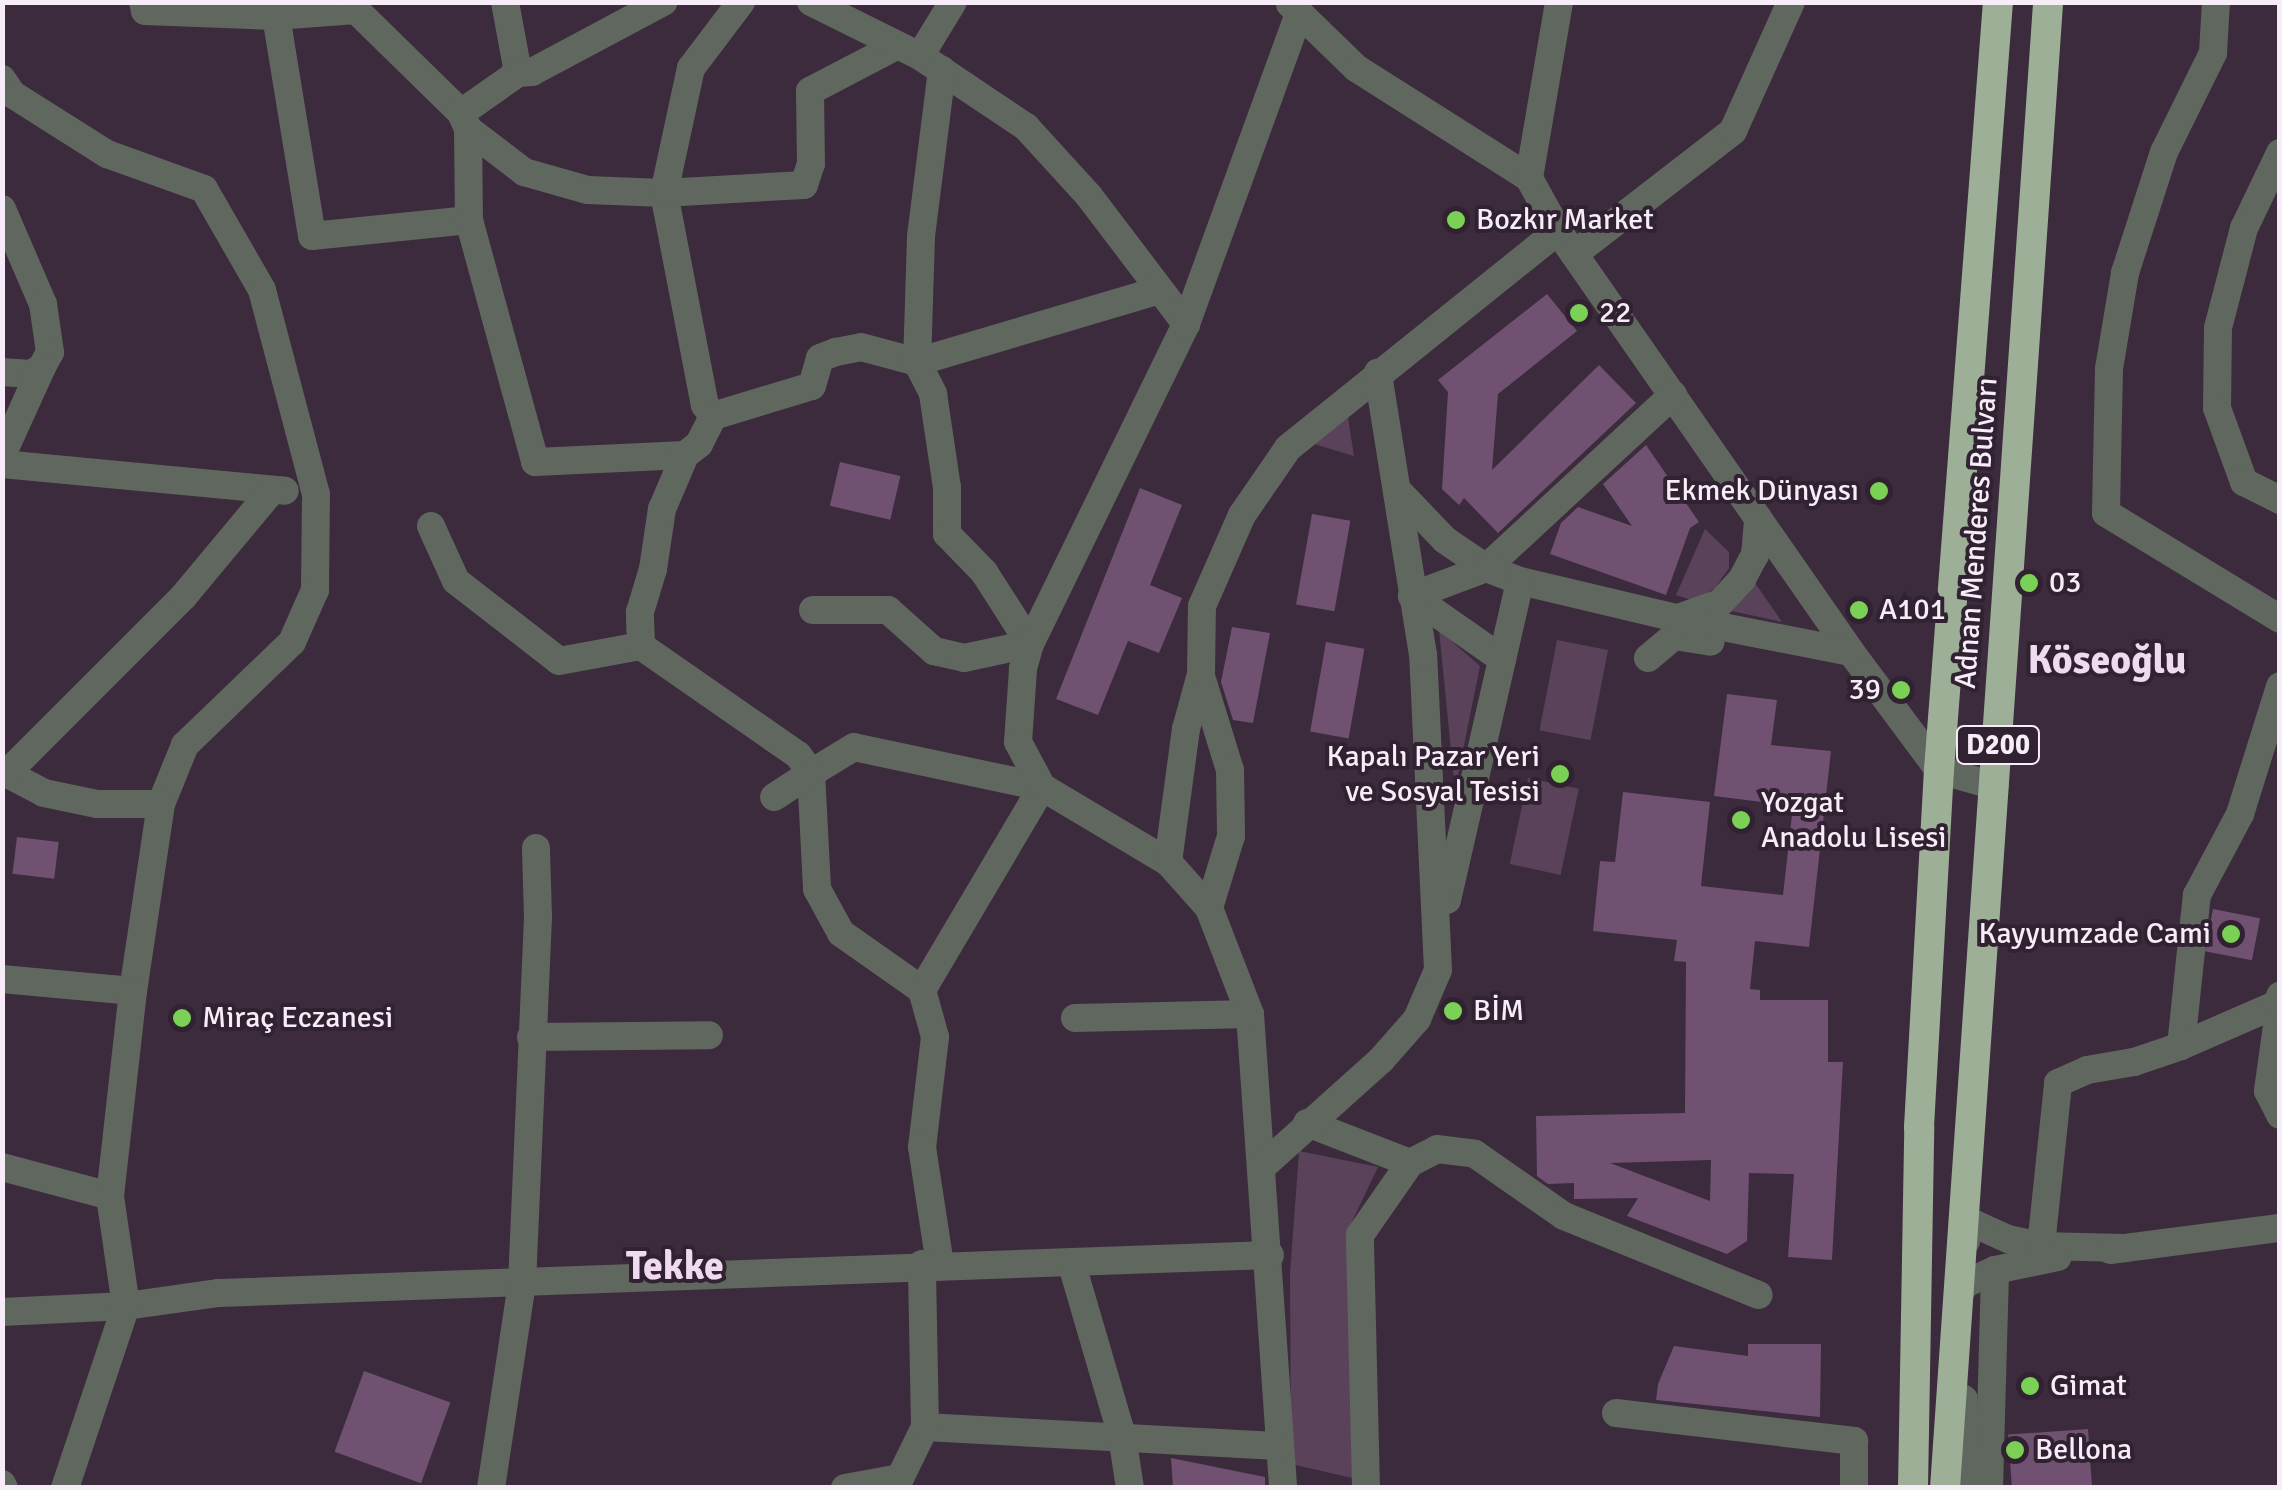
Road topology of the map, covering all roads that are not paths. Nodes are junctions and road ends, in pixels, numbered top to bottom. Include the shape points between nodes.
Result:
1 (143, 2) edge
2 (505, 2) edge
3 (663, 2) edge
4 (742, 2) edge
5 (811, 2) edge
6 (953, 2) edge
7 (1559, 2) edge
8 (1791, 2) edge
9 (1998, 2) edge
10 (2048, 2) edge
11 (2216, 2) edge
12 (1294, 8) edge
13 (359, 9) edge
14 (276, 16) junction
15 (920, 57) junction
16 (518, 73) junction
17 (6, 91) edge
18 (465, 121) junction
19 (2280, 153) edge
20 (1529, 178) junction
21 (664, 193) junction
22 (2, 209) edge
23 (469, 220) junction
24 (1566, 243) junction
25 (1160, 290) junction
26 (1186, 324) junction
27 (917, 362) junction
28 (42, 367) junction
29 (2, 372) edge
30 (1378, 373) junction
31 (1673, 395) junction
32 (714, 416) junction
33 (2, 455) edge
34 (685, 455) junction
35 (2, 464) edge
36 (272, 490) junction
37 (1399, 492) junction
38 (316, 494) junction
39 (2280, 500) edge
40 (1758, 518) junction
41 (432, 526) dead end
42 (1486, 568) junction
43 (1520, 582) junction
44 (1412, 596) junction
45 (813, 610) dead end
46 (1676, 618) junction
47 (2280, 619) edge
48 (1800, 642) junction
49 (1030, 644) junction
50 (641, 646) junction
51 (1851, 652) junction
52 (1648, 658) dead end
53 (1502, 660) junction
54 (1200, 674) junction
55 (2280, 686) edge
56 (1939, 770) junction
57 (5, 772) edge
58 (812, 773) junction
59 (1996, 786) junction
60 (1042, 787) junction
61 (774, 797) dead end
62 (161, 804) junction
63 (536, 848) dead end
64 (1168, 862) junction
65 (1210, 908) junction
66 (1438, 936) junction
67 (2, 979) edge
68 (922, 990) junction
69 (133, 991) junction
70 (2279, 1001) edge
71 (1250, 1014) junction
72 (1075, 1018) dead end
73 (709, 1036) dead end
74 (531, 1037) junction
75 (2181, 1046) junction
76 (2280, 1115) edge
77 (1307, 1123) junction
78 (1919, 1126) junction
79 (1410, 1163) junction
80 (1264, 1164) junction
81 (2, 1167) edge
82 (110, 1196) junction
83 (1966, 1220) junction
84 (2280, 1228) edge
85 (2042, 1246) junction
86 (2125, 1248) junction
87 (1270, 1255) junction
88 (1071, 1262) junction
89 (931, 1264) junction
90 (1995, 1270) junction
91 (522, 1284) junction
92 (1962, 1289) junction
93 (1760, 1295) dead end
94 (126, 1306) junction
95 (2, 1312) edge
96 (1616, 1412) dead end
97 (925, 1426) junction
98 (1122, 1436) junction
99 (1278, 1446) junction
100 (65, 1488) edge
101 (490, 1488) edge
102 (844, 1488) edge
103 (1130, 1488) edge
104 (1283, 1488) edge
105 (1366, 1488) edge
106 (1854, 1488) edge
107 (1902, 1488) edge
108 (1913, 1488) edge
109 (1945, 1488) edge
110 (1963, 1488) edge
111 (1989, 1488) edge

1 - 14 street via 145,11
2 - 16 street
3 - 16 street via 532,72
4 - 21 street via 691,68
5 - 15 street
6 - 15 street
7 - 20 street
8 - 24 street via 1733,131
9 - 56 highway, Adnan Menderes Bulvarı / D200
10 - 59 highway, Adnan Menderes Bulvarı / D200
11 - 47 street via 2213,53 2164,152 2125,273 2109,370 2106,513
12 - 20 street via 1356,68
12 - 26 street
13 - 14 street
13 - 18 street
14 - 23 street via 312,236
15 - 21 street via 810,91 811,164 804,185
15 - 25 street via 1026,127 1090,196
15 - 27 street
16 - 18 street
17 - 38 street via 107,154 204,189 262,290
18 - 21 street via 524,172 587,190
18 - 23 street
19 - 39 street via 2244,228 2218,328 2217,408 2244,482
20 - 24 street
21 - 32 street via 705,405
22 - 28 street via 43,304 50,352
23 - 34 street via 535,462
24 - 30 street
24 - 31 street
25 - 26 street
25 - 27 street
26 - 49 street
27 - 32 street via 861,348 836,352 820,358 812,386
27 - 49 street via 933,394 947,534 984,572
28 - 29 street via 31,374
28 - 33 street
30 - 37 street
30 - 54 street via 1288,448 1242,515 1202,606
31 - 40 street
31 - 42 street
32 - 34 street
34 - 50 street via 662,509 640,612
35 - 36 street
36 - 38 street
36 - 57 street via 183,597
37 - 42 street via 1444,540
37 - 44 street
38 - 62 street via 316,590 292,642 185,744
40 - 46 street via 1754,555 1742,578 1720,603
40 - 51 street
41 - 50 street via 456,580 559,661
42 - 43 street
42 - 44 street
43 - 46 street
43 - 53 street
44 - 53 street
44 - 66 street via 1423,655
45 - 49 street via 888,610 934,651 964,658
46 - 48 street
48 - 51 street
48 - 52 street via 1770,652 1674,636
49 - 60 street via 1018,742
50 - 58 street via 798,754
51 - 56 street
53 - 66 street
54 - 64 street
54 - 65 street via 1230,770 1231,836
55 - 75 street via 2240,814 2197,895
56 - 59 street
56 - 78 highway, Adnan Menderes Bulvarı / D200
57 - 62 street via 44,793
58 - 60 street via 854,748
58 - 61 street
58 - 68 street via 818,889 841,932
59 - 83 highway, Adnan Menderes Bulvarı / D200
60 - 64 street
60 - 68 street
62 - 69 street
63 - 74 street
64 - 65 street
65 - 71 street
66 - 77 street via 1438,970 1417,1019 1382,1060
67 - 69 street
68 - 89 street via 934,1036 922,1147
69 - 82 street
70 - 75 street
70 - 76 street via 2268,1091
71 - 72 street
71 - 80 street
73 - 74 street
74 - 91 street
75 - 85 street via 2058,1082
77 - 79 street
77 - 80 street
78 - 107 street
78 - 108 highway, Adnan Menderes Bulvarı / D200
79 - 93 street via 1437,1149 1475,1154 1564,1216
79 - 105 street via 1360,1236
80 - 87 street
81 - 82 street
82 - 94 street
83 - 85 street
83 - 92 highway, Adnan Menderes Bulvarı / D200
84 - 86 street
85 - 86 street
86 - 90 street
87 - 88 street
87 - 99 street
88 - 89 street
88 - 98 street
89 - 91 street
89 - 97 street
90 - 92 street
90 - 111 street
91 - 94 street via 218,1292
91 - 101 street
92 - 109 highway, Adnan Menderes Bulvarı / D200
92 - 110 street
94 - 95 street
94 - 100 street
96 - 106 street via 1854,1440
97 - 98 street
97 - 102 street via 900,1478
98 - 99 street
98 - 103 street
99 - 104 street

